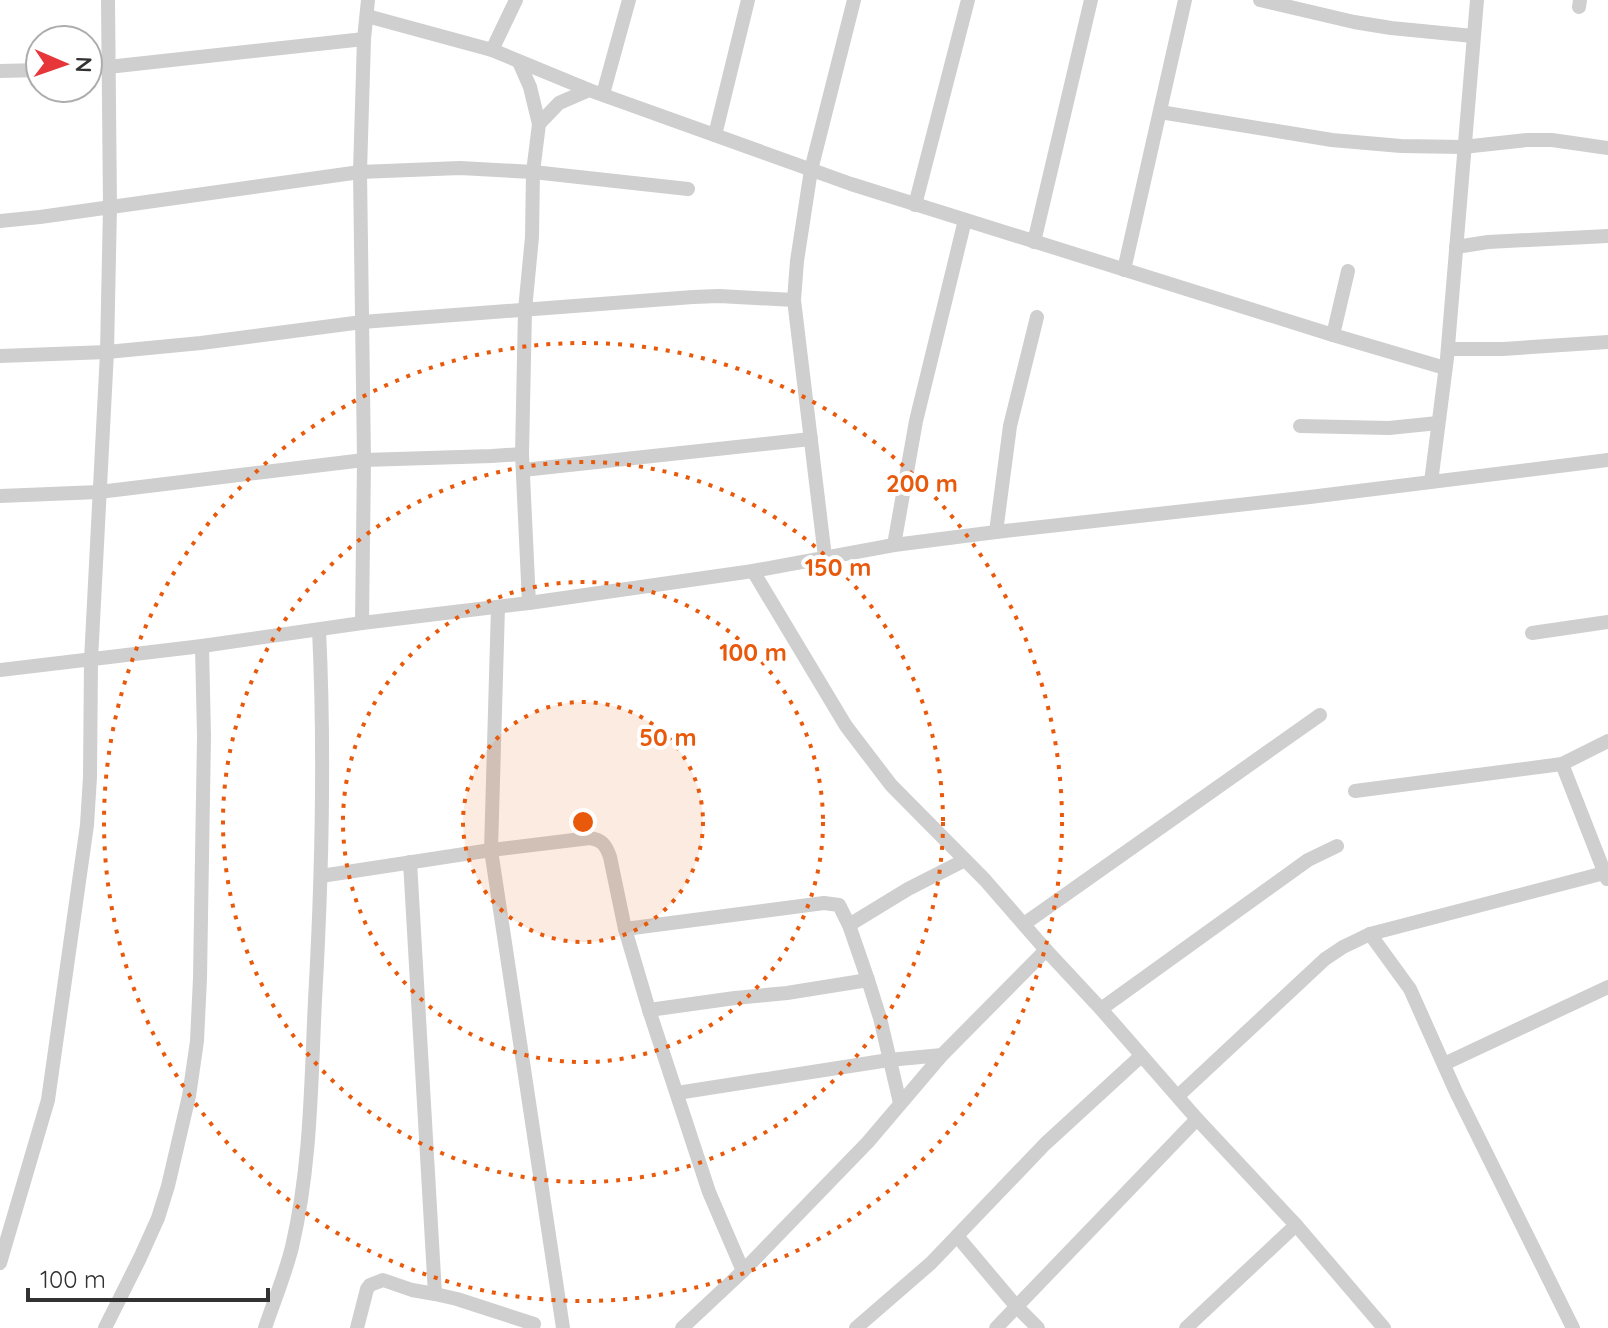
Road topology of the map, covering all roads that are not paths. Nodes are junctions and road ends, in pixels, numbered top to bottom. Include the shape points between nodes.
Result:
1 (108, 0) edge
2 (368, 0) edge
3 (516, 0) edge
4 (629, 0) edge
5 (748, 0) edge
6 (854, 0) edge
7 (968, 0) edge
8 (1091, 0) edge
9 (1185, 0) edge
10 (1260, 0) edge
11 (1477, 0) edge
12 (367, 16) junction
13 (1473, 36) junction
14 (364, 39) junction
15 (492, 50) junction
16 (519, 62) junction
17 (104, 67) edge
18 (108, 67) junction
19 (24, 70) edge
20 (0, 71) edge
21 (596, 92) junction
22 (1160, 112) junction
23 (539, 124) junction
24 (715, 135) junction
25 (1463, 147) junction
26 (1608, 148) edge
27 (811, 170) junction
28 (360, 172) junction
29 (533, 172) junction
30 (688, 189) dead end
31 (915, 205) junction
32 (110, 207) junction
33 (965, 220) junction
34 (0, 221) edge
35 (1608, 236) edge
36 (1034, 242) junction
37 (1456, 247) junction
38 (1124, 270) junction
39 (1348, 271) dead end
40 (794, 300) junction
41 (525, 310) junction
42 (1037, 317) dead end
43 (362, 322) junction
44 (1333, 335) junction
45 (1608, 342) edge
46 (1448, 349) junction
47 (107, 352) junction
48 (0, 356) edge
49 (1445, 368) junction
50 (1438, 423) junction
51 (1300, 426) dead end
52 (811, 439) junction
53 (522, 454) junction
54 (364, 460) junction
55 (1608, 460) edge
56 (523, 470) junction
57 (1431, 482) junction
58 (99, 492) junction
59 (0, 496) edge
60 (996, 532) junction
61 (894, 545) junction
62 (825, 557) junction
63 (753, 571) junction
64 (529, 603) junction
65 (498, 607) junction
66 (1608, 622) edge
67 (362, 623) junction
68 (319, 630) junction
69 (1532, 633) dead end
70 (202, 646) junction
71 (91, 660) junction
72 (0, 670) edge
73 (1320, 715) dead end
74 (1608, 741) edge
75 (1562, 764) junction
76 (1355, 791) dead end
77 (1337, 846) dead end
78 (491, 850) junction
79 (965, 860) junction
80 (410, 862) junction
81 (1607, 875) edge
82 (321, 876) junction
83 (1024, 924) junction
84 (849, 925) junction
85 (625, 929) junction
86 (1370, 934) junction
87 (1046, 950) junction
88 (868, 980) junction
89 (1608, 987) edge
90 (1101, 1009) junction
91 (649, 1010) junction
92 (942, 1055) junction
93 (1141, 1056) junction
94 (889, 1060) junction
95 (1444, 1064) junction
96 (677, 1093) junction
97 (1178, 1096) junction
98 (900, 1103) junction
99 (1197, 1119) junction
100 (1296, 1225) junction
101 (957, 1236) junction
102 (0, 1263) edge
103 (743, 1271) junction
104 (435, 1294) junction
105 (1016, 1306) junction
106 (534, 1326) edge
107 (105, 1328) edge
108 (265, 1328) edge
109 (357, 1328) edge
110 (550, 1328) edge
111 (563, 1328) edge
112 (682, 1328) edge
113 (856, 1328) edge
114 (996, 1328) edge
115 (1038, 1328) edge
116 (1186, 1328) edge
117 (1384, 1328) edge
118 (1573, 1328) edge

1 - 18 street
2 - 12 street
3 - 15 street
4 - 21 street
5 - 24 street
6 - 27 street
7 - 31 street
8 - 36 street
9 - 22 street
10 - 13 street via 1354,22
11 - 13 street
12 - 14 street
12 - 15 street
13 - 25 street
14 - 18 street
14 - 28 street
15 - 16 street
16 - 21 street
16 - 23 street
17 - 18 street
18 - 32 street
19 - 20 street
21 - 23 street via 559,103
21 - 24 street
22 - 25 street via 1332,140
22 - 38 street
23 - 29 street
24 - 27 street
25 - 26 street via 1552,140
25 - 37 street
27 - 31 street
27 - 40 street
28 - 29 street
28 - 32 street
28 - 43 street
29 - 30 street
29 - 41 street
31 - 33 street
32 - 34 street
32 - 47 street
33 - 36 street
33 - 61 street via 916,421
35 - 37 street
36 - 38 street
37 - 46 street
38 - 44 street
39 - 44 street
40 - 41 street via 719,296
40 - 52 street
41 - 43 street
41 - 53 street
42 - 60 street via 1012,416
43 - 47 street
43 - 54 street
44 - 49 street
45 - 46 street
46 - 49 street
47 - 48 street
47 - 58 street
49 - 50 street
50 - 51 street
50 - 57 street
52 - 56 street
52 - 62 street
53 - 54 street
53 - 56 street
54 - 58 street
54 - 67 street
55 - 57 street
56 - 64 street
57 - 60 street
58 - 59 street
58 - 71 street
60 - 61 street
61 - 62 street
62 - 63 street
63 - 64 street
63 - 79 street via 868,756
64 - 65 street
65 - 67 street
65 - 78 street
66 - 69 street
67 - 68 street
68 - 70 street
68 - 82 street
70 - 71 street
70 - 107 street via 197,1041 189,1096 158,1218
71 - 72 street
71 - 102 street via 87,825 54,1067
73 - 83 street
74 - 75 street
75 - 76 street
75 - 81 street
77 - 90 street via 1308,860
78 - 80 street
78 - 85 street via 590,838 602,842
78 - 111 street
79 - 83 street
79 - 84 street
80 - 82 street
80 - 104 street
81 - 86 street
82 - 108 street via 305,1169 291,1249
83 - 87 street
84 - 85 street via 839,905 830,903
84 - 88 street
85 - 91 street
86 - 95 street via 1410,989
86 - 97 street via 1325,959
87 - 90 street
87 - 92 street
88 - 91 street
88 - 94 street
89 - 95 street
90 - 93 street
91 - 96 street
92 - 94 street
92 - 98 street
93 - 97 street
93 - 101 street via 1045,1144
94 - 96 street
94 - 98 street
95 - 118 street
96 - 103 street via 709,1192
97 - 99 street
98 - 103 street
99 - 100 street
99 - 105 street
100 - 116 street
100 - 117 street
101 - 105 street
101 - 113 street
103 - 112 street
104 - 106 street
104 - 109 street via 378,1281 367,1289
105 - 114 street
105 - 115 street
106 - 110 street

